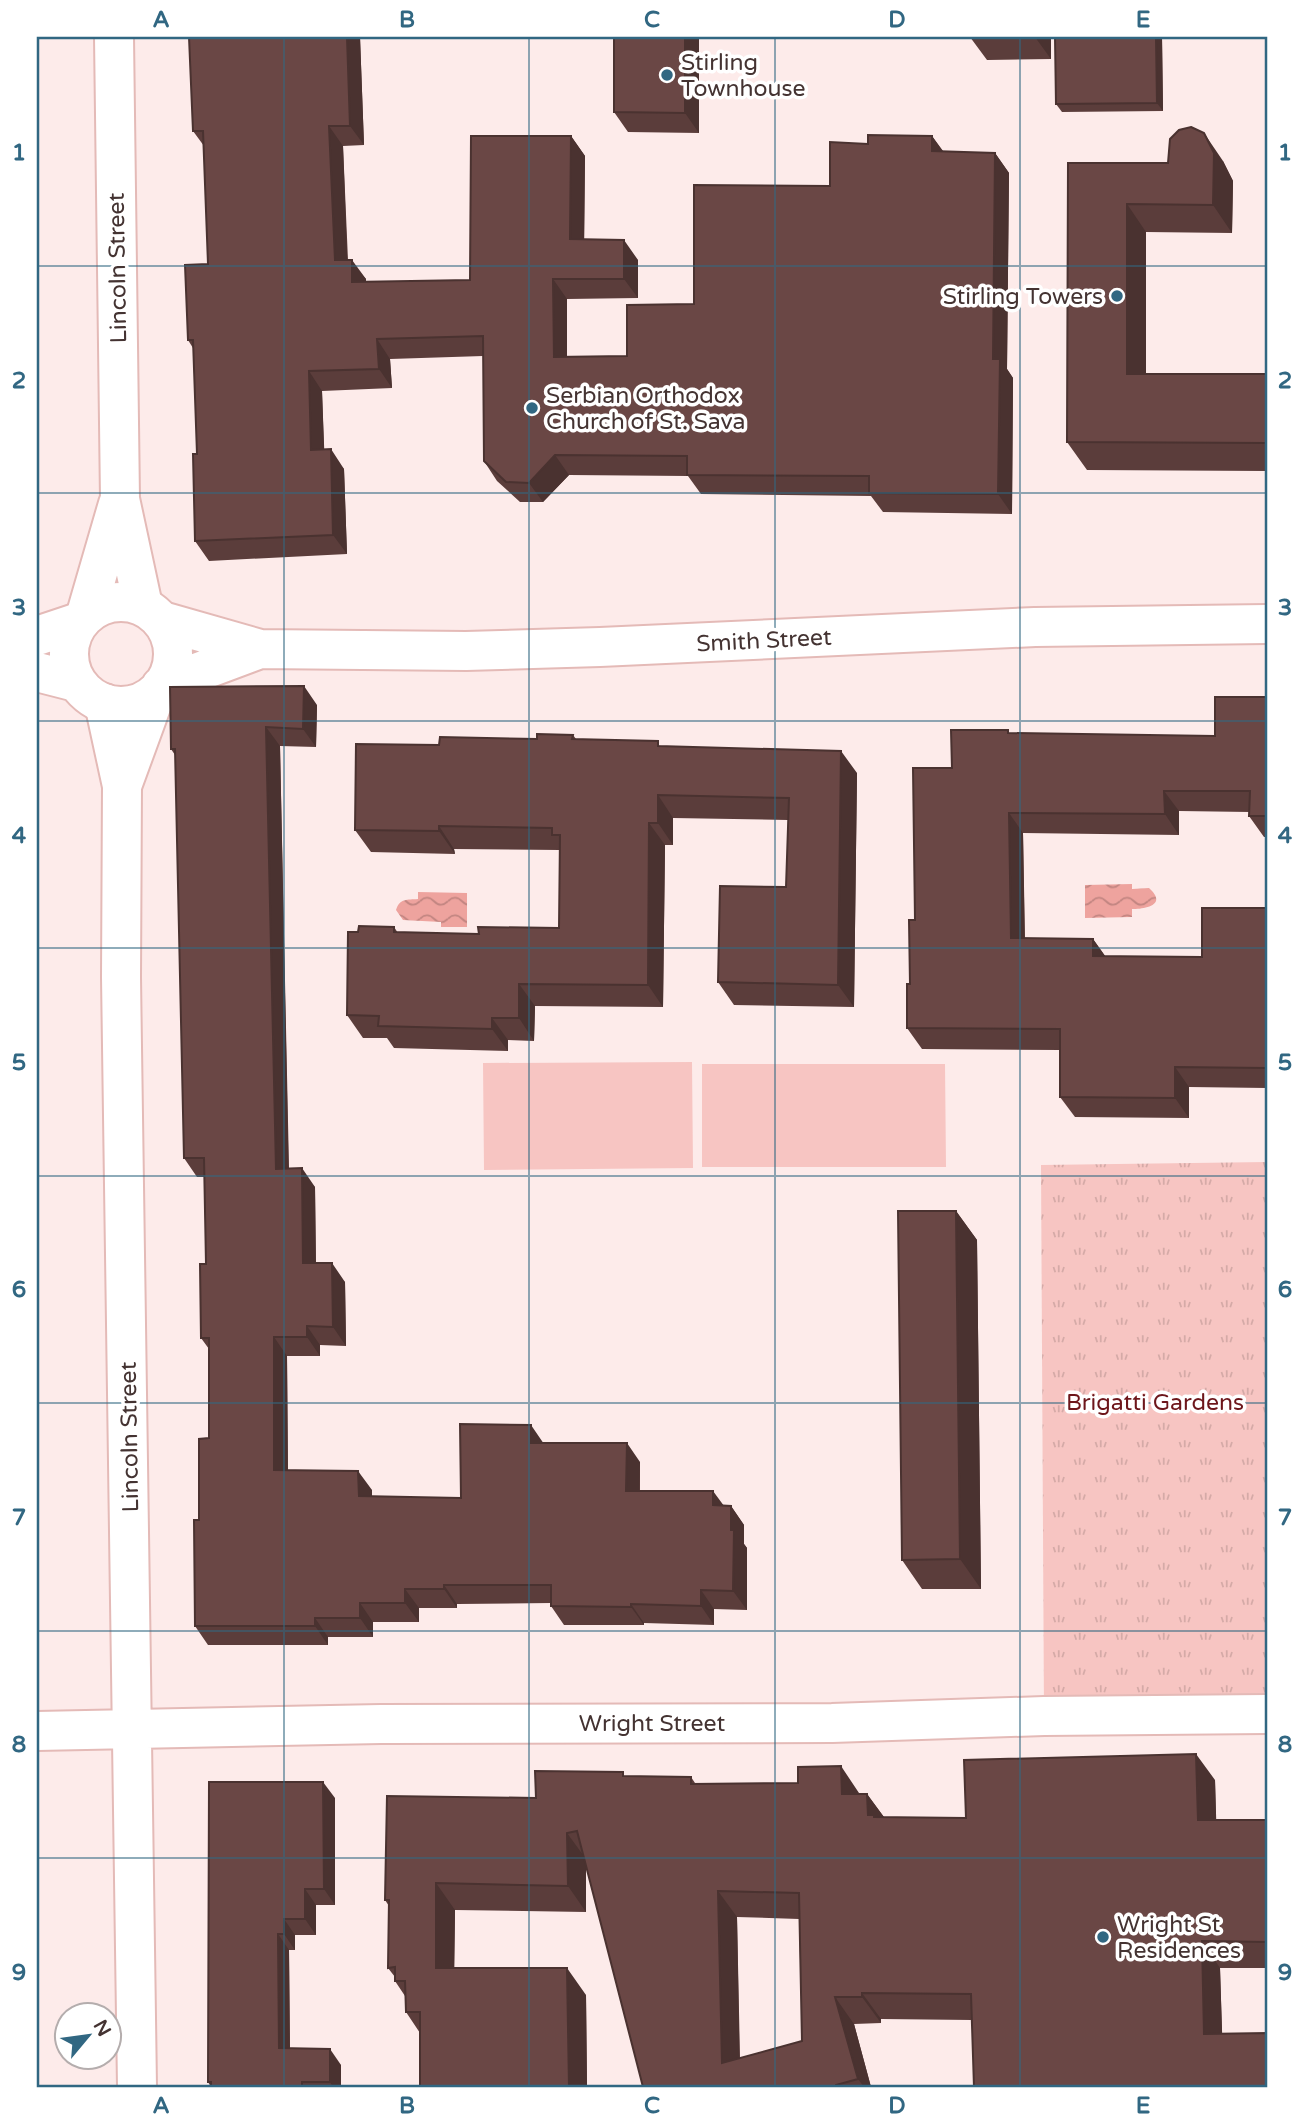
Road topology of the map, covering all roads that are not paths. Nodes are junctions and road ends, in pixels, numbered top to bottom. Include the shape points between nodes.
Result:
1 (114, 37) edge
2 (120, 499) junction
3 (152, 613) junction
4 (83, 618) junction
5 (1267, 624) edge
6 (37, 636) edge
7 (260, 649) junction
8 (37, 672) edge
9 (158, 689) junction
10 (90, 693) junction
11 (122, 786) junction
12 (1267, 1714) edge
13 (134, 1730) junction
14 (37, 1731) edge
15 (137, 2087) edge

1 - 2 street, Lincoln Street
2 - 3 street, Lincoln Street
2 - 4 street, Lincoln Street
3 - 4 street via 126,602 102,605
3 - 7 street, Smith Street
3 - 9 street via 170,636 173,654 170,672
4 - 6 street
4 - 10 street via 71,639 68,657
5 - 7 street, Smith Street via 1035,627 466,651
7 - 9 street, Smith Street
8 - 10 street
9 - 10 street via 141,702 121,706
9 - 11 street, Lincoln Street
10 - 11 street, Lincoln Street
11 - 13 street, Lincoln Street
12 - 13 street, Wright Street
13 - 14 street, Wright Street
13 - 15 street, Lincoln Street

